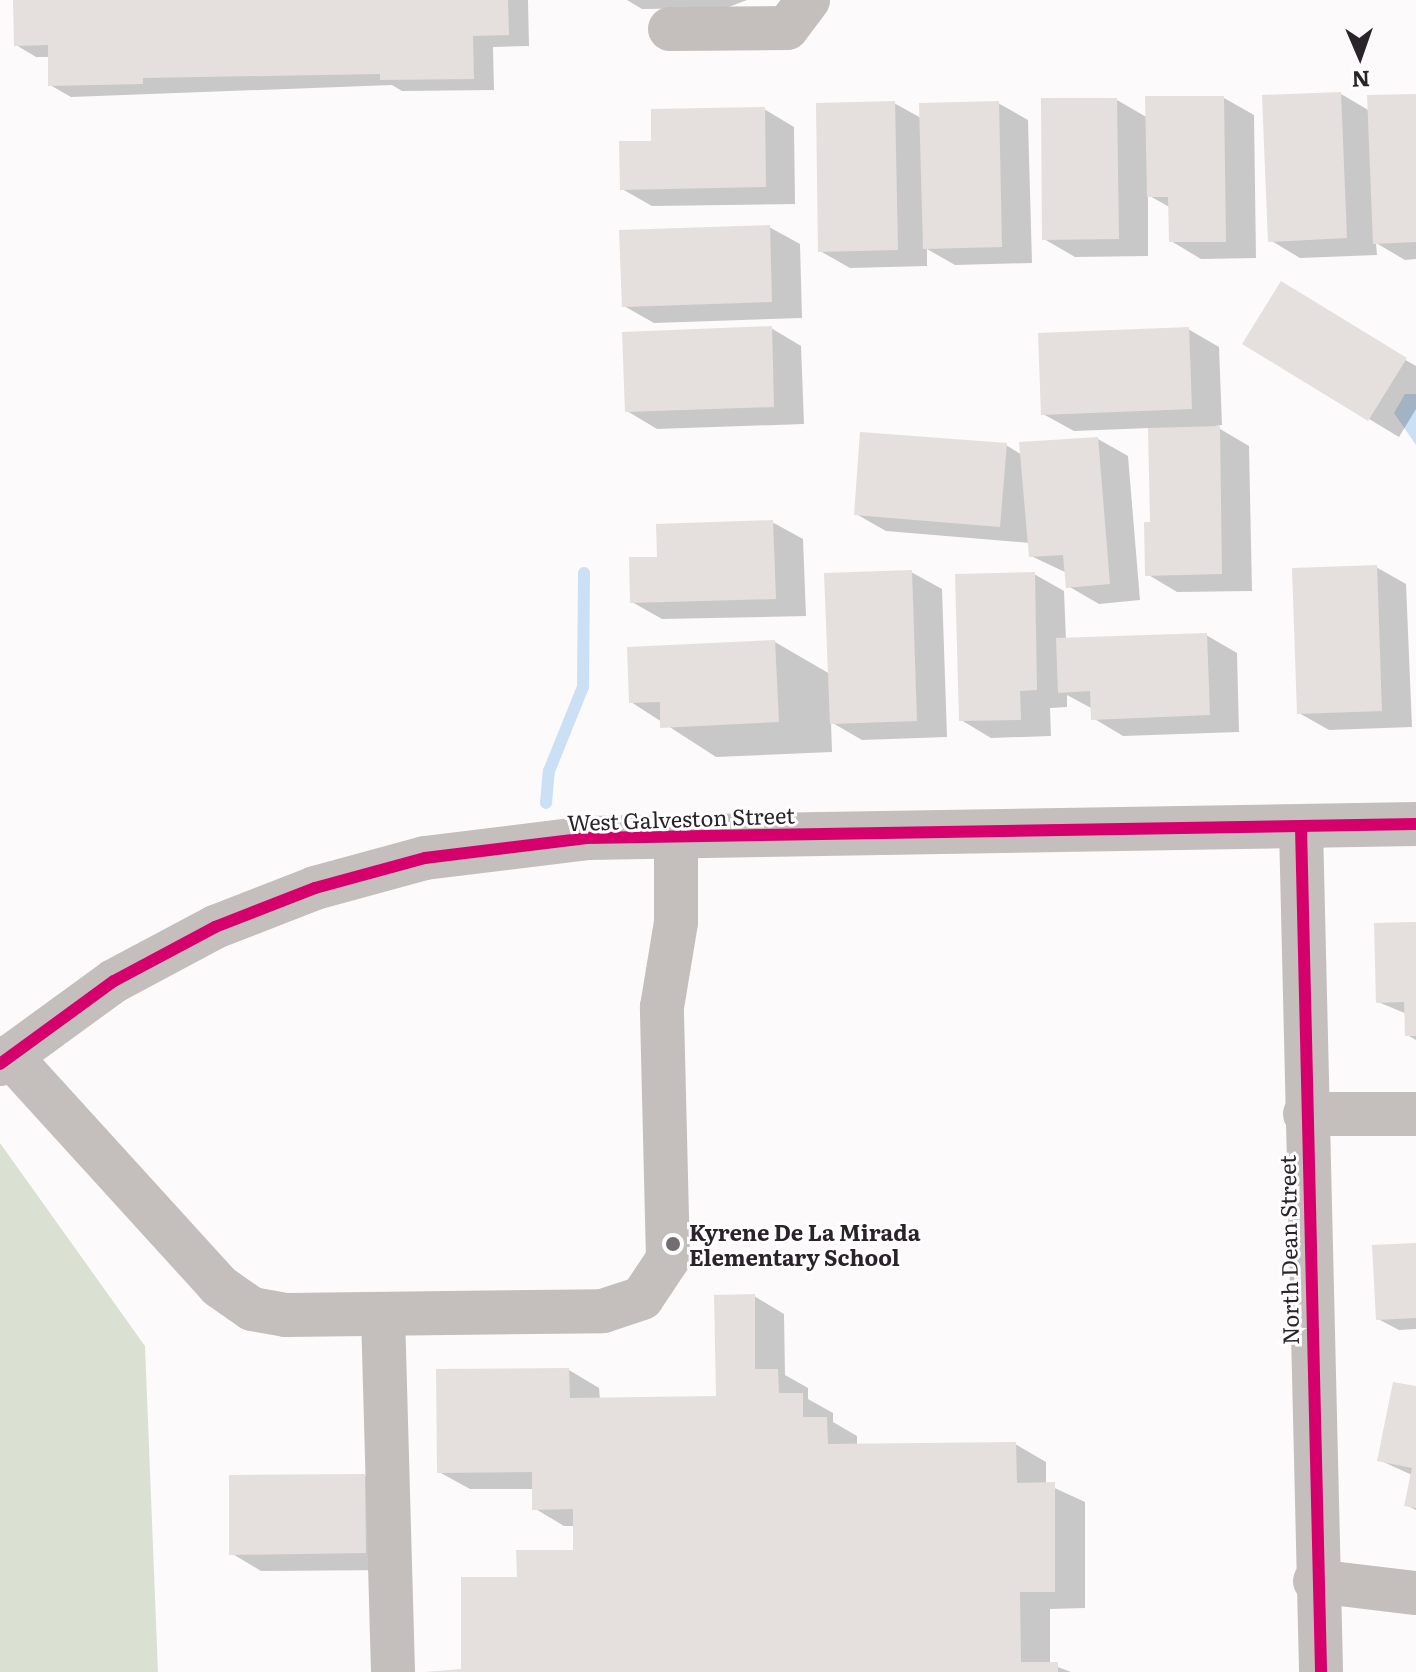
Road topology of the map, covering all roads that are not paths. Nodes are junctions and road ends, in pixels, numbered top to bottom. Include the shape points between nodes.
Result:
1 (808, 0) edge
2 (670, 29) dead end
3 (1416, 824) edge
4 (1301, 827) junction
5 (676, 837) junction
6 (5, 1060) edge
7 (1305, 1114) junction
8 (1416, 1114) edge
9 (383, 1314) junction
10 (1315, 1581) junction
11 (1416, 1593) edge
12 (393, 1672) edge
13 (1321, 1672) edge

1 - 2 street via 787,28
3 - 4 street, West Galveston Street
4 - 5 street, West Galveston Street
4 - 7 street, North Dean Street
5 - 6 street, West Galveston Street via 587,838 425,858 315,888 215,927 114,981
5 - 9 street via 676,922 662,1007 668,1259 642,1298 603,1311
6 - 9 street via 219,1286 252,1309 286,1315
7 - 8 street
7 - 10 street, North Dean Street
9 - 12 street
10 - 11 street
10 - 13 street, North Dean Street

